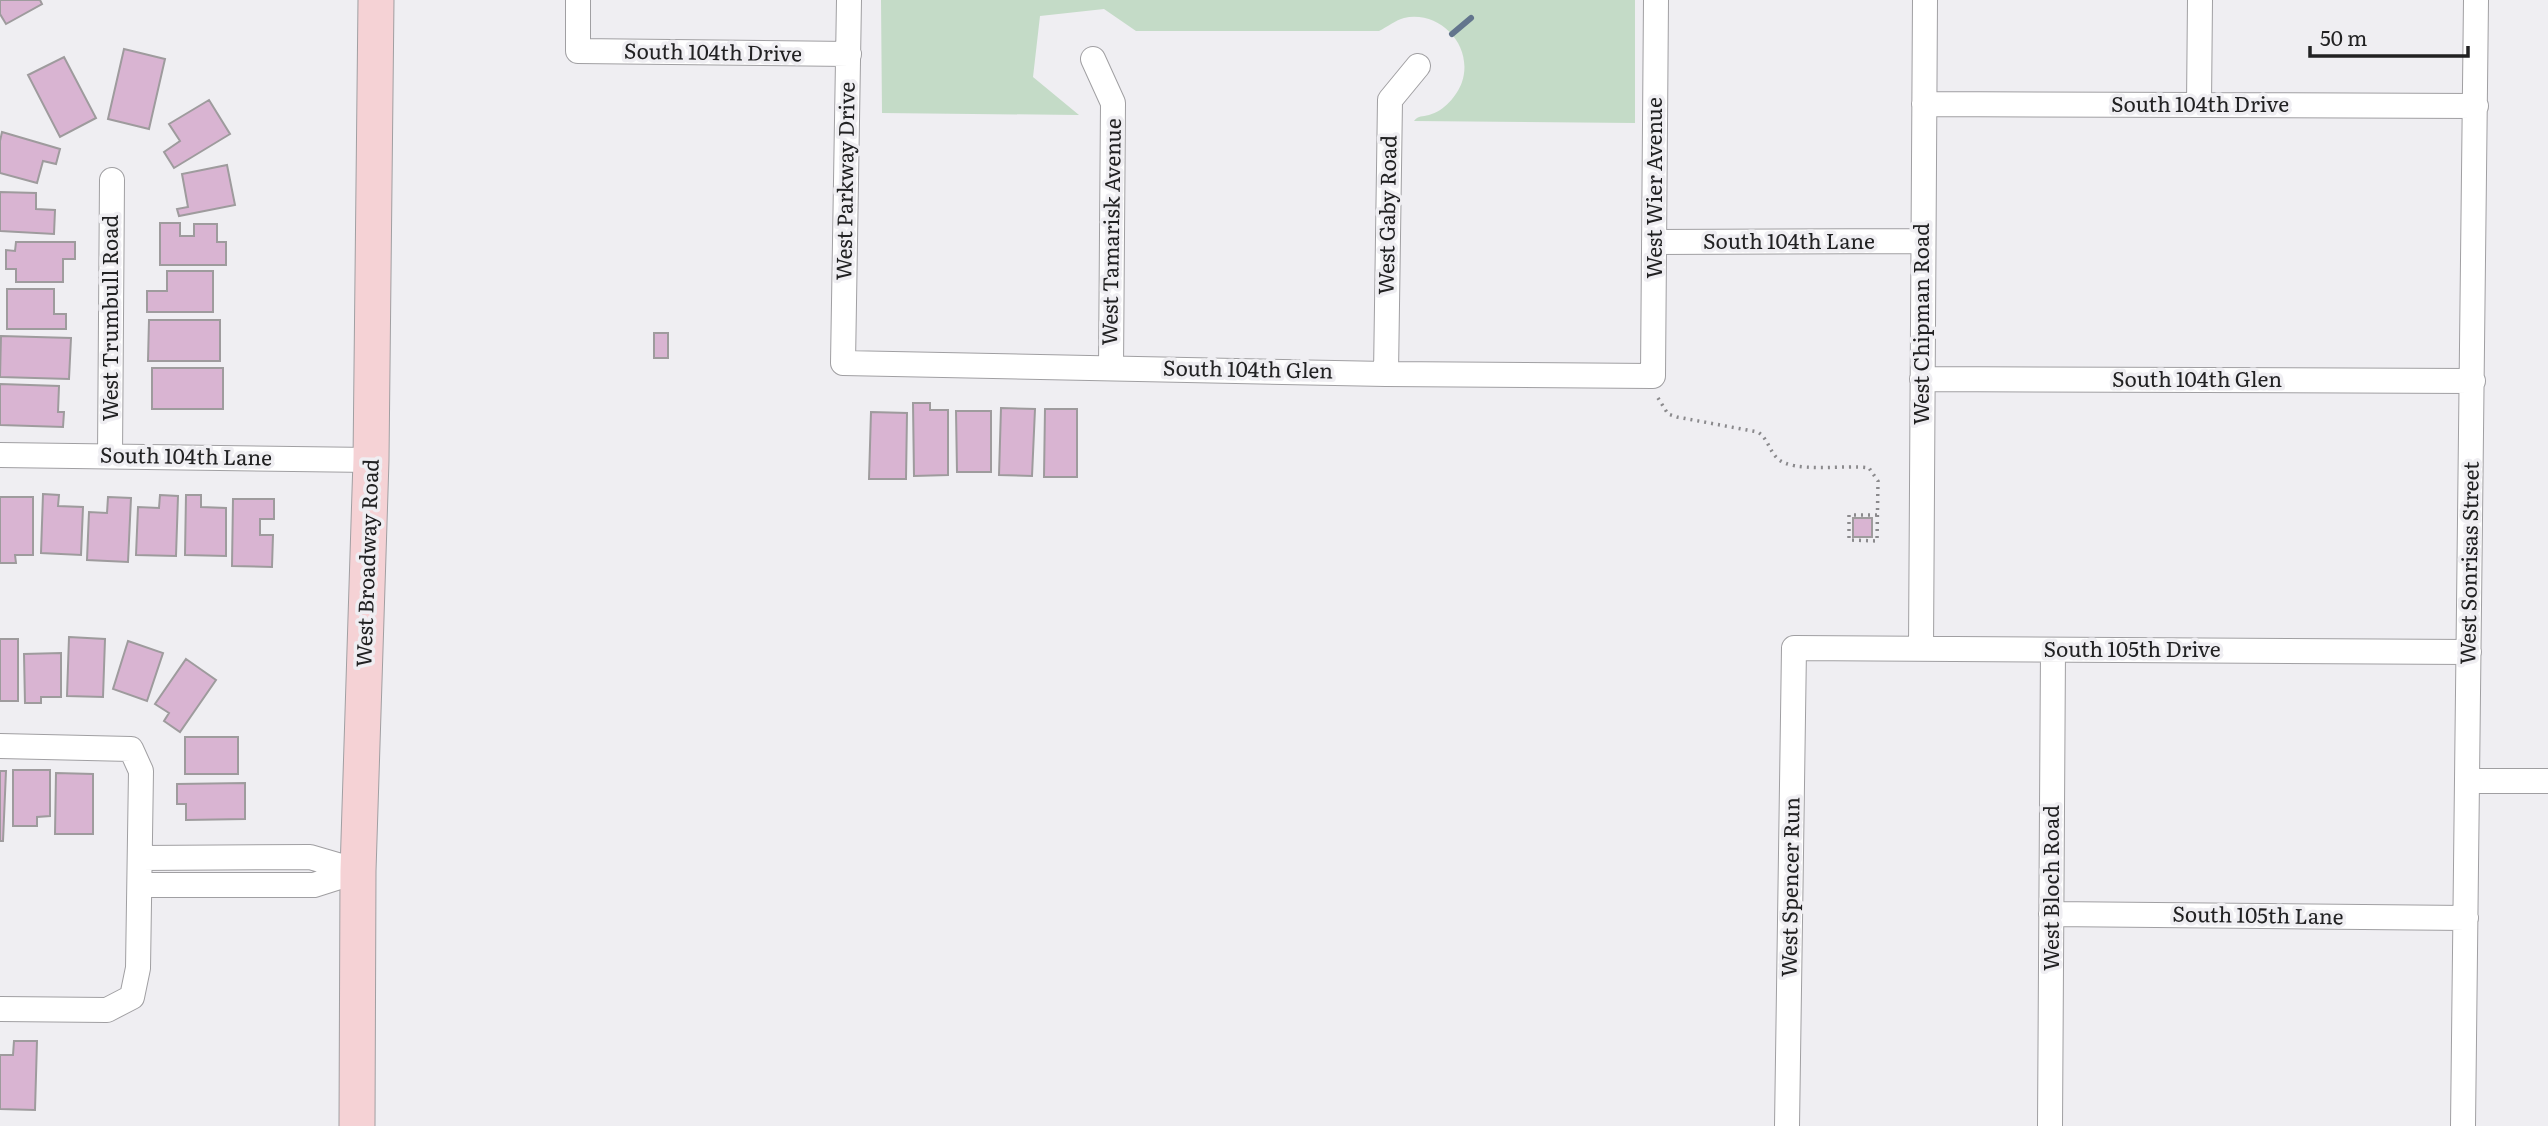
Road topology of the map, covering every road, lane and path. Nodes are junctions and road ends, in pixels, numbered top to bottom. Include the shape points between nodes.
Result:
1 (376, 0) edge
2 (579, 0) edge
3 (849, 0) edge
4 (1656, 0) edge
5 (1925, 0) edge
6 (2200, 0) edge
7 (2476, 0) edge
8 (849, 54) junction
9 (1093, 59) dead end
10 (1418, 66) dead end
11 (1924, 104) junction
12 (2199, 104) junction
13 (2476, 106) junction
14 (112, 180) dead end
15 (1923, 241) junction
16 (1654, 243) junction
17 (844, 363) joint
18 (1111, 367) junction
19 (1386, 374) junction
20 (1653, 376) junction
21 (1922, 379) junction
22 (2473, 381) junction
23 (0, 455) edge
24 (110, 456) junction
25 (371, 460) junction
26 (1877, 515) junction
27 (1794, 648) joint
28 (1921, 649) junction
29 (2053, 650) junction
30 (2469, 652) junction
31 (0, 746) edge
32 (2467, 781) junction
33 (2548, 781) edge
34 (140, 858) junction
35 (358, 871) junction
36 (140, 886) junction
37 (2051, 914) junction
38 (2466, 918) junction
39 (0, 1009) edge
40 (358, 1126) edge
41 (1787, 1126) edge
42 (2050, 1126) edge
43 (2463, 1126) edge

1 - 25 main road, West Broadway Road
2 - 8 street, South 104th Drive via 578,51
3 - 8 street, West Parkway Drive
4 - 16 street, West Wier Avenue
5 - 11 street, West Chipman Road
6 - 12 street
7 - 13 street, West Sonrisas Street
8 - 17 street, West Parkway Drive
9 - 18 street, West Tamarisk Avenue via 1113,103
10 - 19 street, West Gaby Road via 1390,100
11 - 12 street, South 104th Drive
11 - 15 street, West Chipman Road
12 - 13 street, South 104th Drive
13 - 22 street, West Sonrisas Street
14 - 24 street, West Trumbull Road
15 - 16 street, South 104th Lane
15 - 21 street, West Chipman Road
16 - 20 street, West Wier Avenue
17 - 18 street, South 104th Glen
18 - 19 street, South 104th Glen
19 - 20 street, South 104th Glen
20 - 26 path via 1654,390 1668,414 1758,432 1777,458 1791,466 1869,467 1878,481
21 - 22 street, South 104th Glen
21 - 28 street, West Chipman Road
22 - 30 street, West Sonrisas Street
23 - 24 street, South 104th Lane
24 - 25 street, South 104th Lane
25 - 35 main road, West Broadway Road
26 - 26 path via 1877,541 1849,540 1849,515
27 - 28 street, South 105th Drive
27 - 41 street, West Spencer Run
28 - 29 street, South 105th Drive
29 - 30 street, South 105th Drive
29 - 37 street, West Bloch Road
30 - 32 street, West Sonrisas Street
31 - 34 street via 131,749 141,771
32 - 33 street
32 - 38 street, West Sonrisas Street
34 - 35 street via 310,857
34 - 36 street
35 - 36 street via 314,885
35 - 40 main road, West Broadway Road
36 - 39 street via 138,968 132,997 107,1010
37 - 38 street, South 105th Lane
37 - 42 street, West Bloch Road
38 - 43 street, West Sonrisas Street

